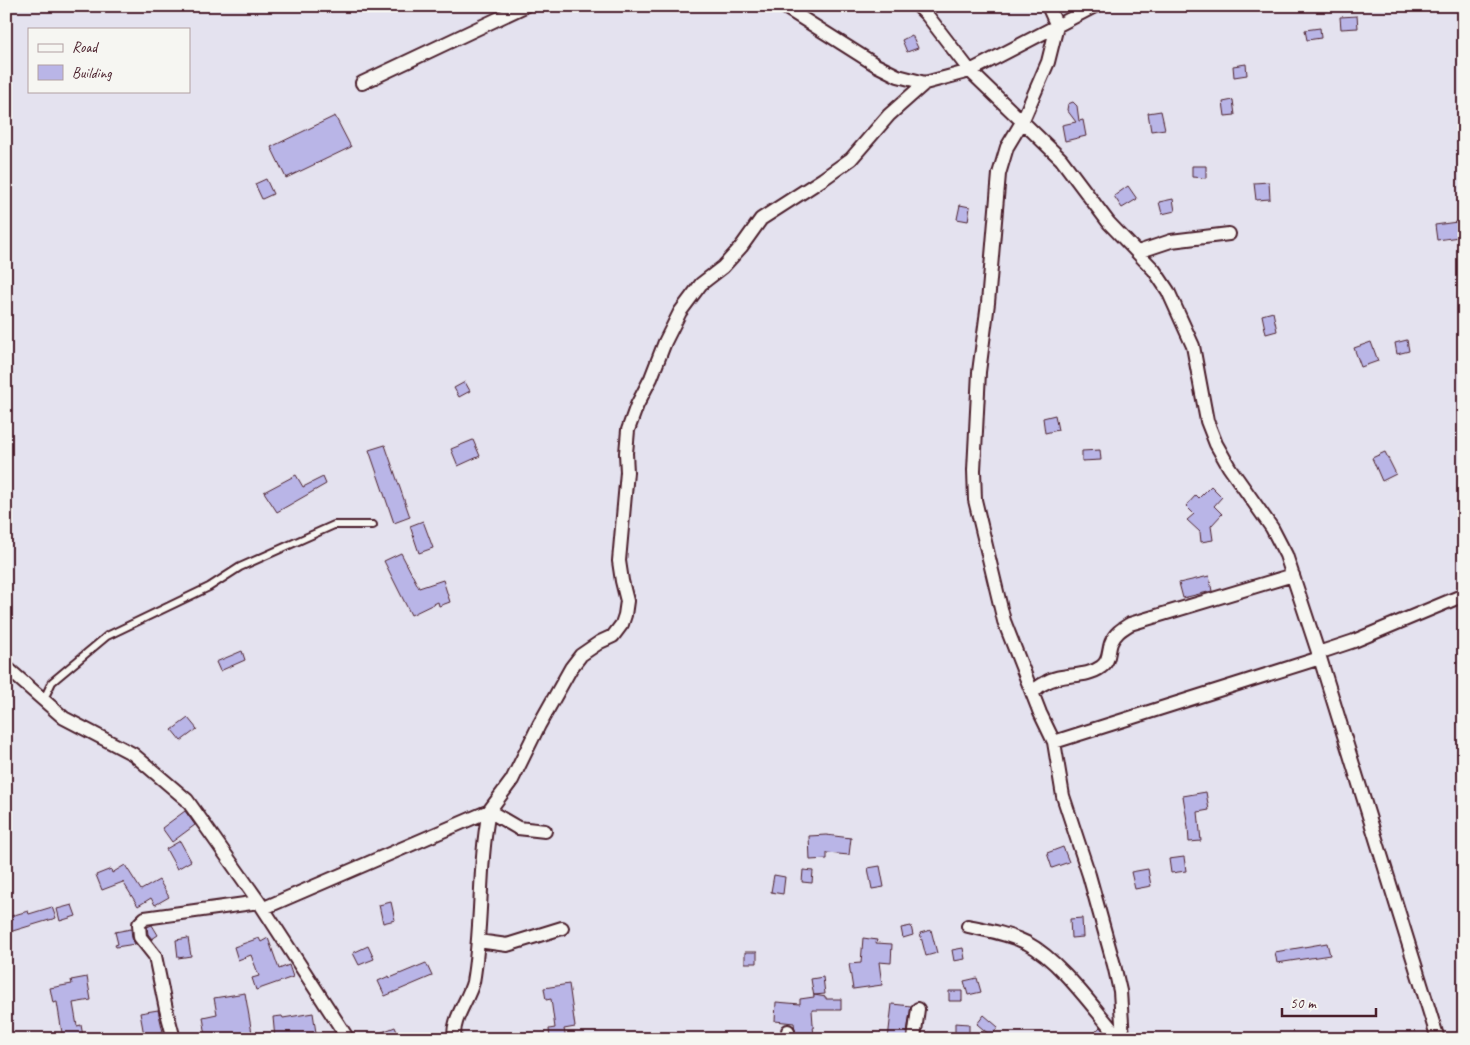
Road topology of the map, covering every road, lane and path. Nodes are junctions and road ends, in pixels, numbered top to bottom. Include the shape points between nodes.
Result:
1 (525, 6) edge
2 (783, 6) edge
3 (918, 6) edge
4 (1095, 6) edge
5 (1053, 13) edge
6 (970, 71) junction
7 (925, 83) junction
8 (362, 84) dead end
9 (1022, 122) junction
10 (1229, 234) dead end
11 (1138, 252) junction
12 (373, 525) dead end
13 (1293, 575) junction
14 (1464, 595) edge
15 (1319, 655) junction
16 (6, 667) edge
17 (1032, 693) junction
18 (44, 699) junction
19 (1054, 742) junction
20 (489, 811) junction
21 (545, 831) dead end
22 (261, 905) junction
23 (968, 926) dead end
24 (562, 928) dead end
25 (478, 941) junction
26 (918, 1009) dead end
27 (174, 1039) edge
28 (348, 1039) edge
29 (455, 1039) edge
30 (914, 1039) edge
31 (1122, 1039) edge
32 (1438, 1039) edge

1 - 8 street
2 - 7 street via 876,65 898,76
3 - 6 street
4 - 5 street
5 - 6 street
5 - 9 street via 1048,62
6 - 7 street
6 - 9 street
7 - 20 street via 889,115 851,159 761,219 723,267 701,284 680,312 628,430 619,562 626,615 613,636 581,655 571,668 512,780
9 - 11 street via 1061,159 1109,223
9 - 17 street via 1007,147 999,174 979,372 974,470 975,500 1004,621
10 - 11 street via 1171,240
11 - 13 street via 1168,292 1193,346 1207,421 1216,444 1272,528
12 - 18 lane via 334,525 240,566 209,587 107,636 52,682
13 - 15 street
13 - 17 street via 1130,624 1118,631 1103,666 1046,682
14 - 15 street
15 - 19 street
15 - 32 street
16 - 18 street
17 - 19 street
18 - 22 street via 64,718 133,754 187,800
19 - 31 street via 1063,796 1090,875 1120,991
20 - 21 street via 518,828
20 - 22 street
20 - 25 street
22 - 27 street via 145,918 139,924 140,937 155,956
22 - 28 street
23 - 31 street via 1027,943 1047,957
24 - 25 street via 507,945
25 - 29 street via 472,984 454,1029
26 - 30 street

